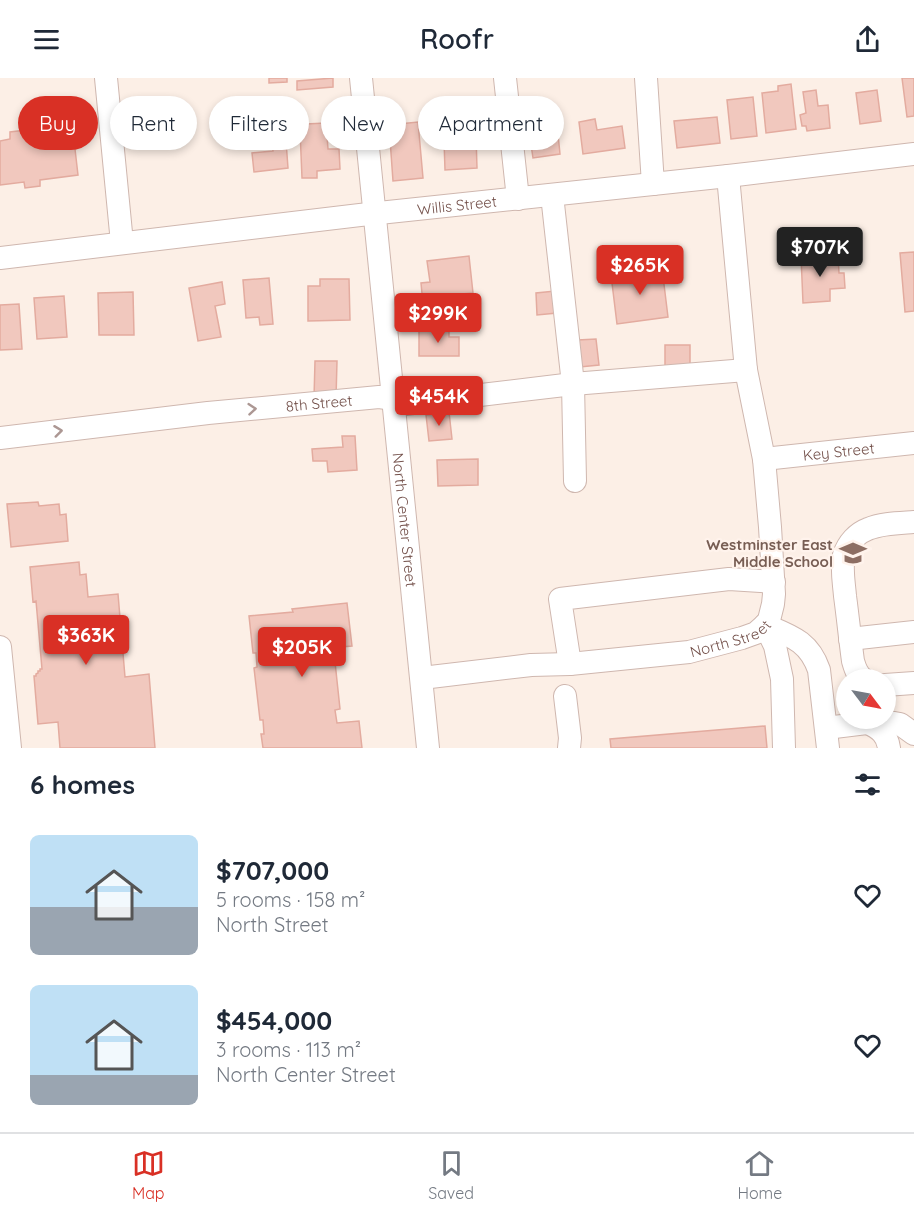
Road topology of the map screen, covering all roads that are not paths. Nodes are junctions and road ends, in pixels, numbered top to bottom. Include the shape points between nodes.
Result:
1 (106, 78) edge
2 (361, 78) edge
3 (505, 78) edge
4 (646, 78) edge
5 (914, 154) edge
6 (728, 176) junction
7 (653, 184) junction
8 (552, 195) junction
9 (518, 199) junction
10 (374, 214) junction
11 (122, 243) junction
12 (0, 258) edge
13 (746, 369) junction
14 (573, 384) junction
15 (394, 399) junction
16 (0, 438) edge
17 (914, 443) edge
18 (764, 459) junction
19 (575, 481) dead end
20 (914, 522) edge
21 (774, 582) junction
22 (765, 625) junction
23 (914, 632) edge
24 (850, 639) junction
25 (0, 647) edge
26 (570, 664) junction
27 (856, 669) edge
28 (422, 678) junction
29 (914, 683) edge
30 (896, 684) edge
31 (565, 696) dead end
32 (896, 724) edge
33 (852, 729) edge
34 (878, 729) edge
35 (914, 734) edge
36 (827, 738) edge
37 (6, 739) edge
38 (889, 747) edge
39 (428, 748) edge
40 (569, 748) edge
41 (784, 748) edge

1 - 11 street
2 - 10 street, North Center Street
3 - 9 street
4 - 7 street
5 - 6 street, Willis Street
6 - 7 street, Willis Street
6 - 13 street, North Street
7 - 8 street, Willis Street
8 - 9 street, Willis Street
8 - 14 street
9 - 10 street, Willis Street
10 - 11 street, Willis Street
10 - 15 street, North Center Street
11 - 12 street, Willis Street
13 - 14 street, 8th Street
13 - 18 street, North Street
14 - 15 street, 8th Street via 405,404
14 - 19 street
16 -> 15 street, 8th Street via 208,413 380,397
15 - 28 street, North Center Street
17 - 18 street, Key Street
18 - 21 street, North Street
20 - 24 street via 869,528 848,546 843,564
21 - 22 street, North Street via 772,613
21 - 26 street via 729,579 560,600
22 - 26 street, North Street via 750,636 689,652
22 - 36 street via 800,641 816,661
22 - 41 street via 775,646 782,679
23 - 24 street
24 - 27 street
25 - 37 street
26 - 28 street, North Street
28 - 39 street, North Center Street
29 - 30 street
31 - 40 street
32 - 35 street
33 - 36 street
34 - 38 street

